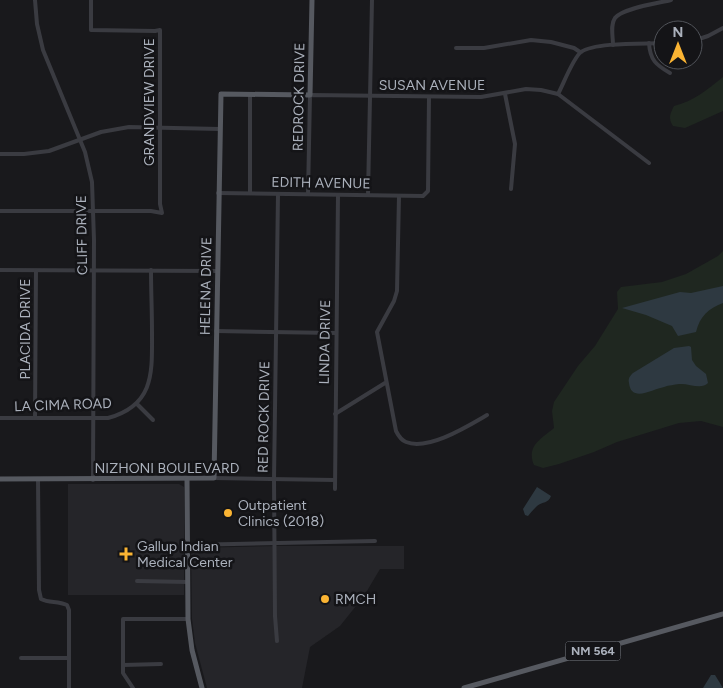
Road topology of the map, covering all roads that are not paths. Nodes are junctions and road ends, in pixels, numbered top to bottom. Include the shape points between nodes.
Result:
1 (35, 0) edge
2 (91, 0) edge
3 (312, 0) edge
4 (372, 0) edge
5 (671, 0) edge
6 (723, 28) edge
7 (703, 37) edge
8 (613, 44) junction
9 (649, 44) junction
10 (653, 44) edge
11 (456, 48) dead end
12 (580, 52) junction
13 (670, 73) dead end
14 (221, 94) joint
15 (250, 94) junction
16 (505, 94) junction
17 (558, 94) junction
18 (310, 95) junction
19 (370, 96) junction
20 (429, 97) junction
21 (160, 128) junction
22 (220, 129) junction
23 (79, 140) junction
24 (0, 154) edge
25 (649, 164) dead end
26 (511, 189) dead end
27 (218, 193) junction
28 (250, 193) junction
29 (278, 194) junction
30 (308, 194) junction
31 (338, 195) junction
32 (368, 195) junction
33 (399, 196) junction
34 (0, 211) edge
35 (94, 211) junction
36 (0, 270) edge
37 (151, 270) junction
38 (36, 271) junction
39 (94, 271) junction
40 (217, 271) junction
41 (216, 330) junction
42 (276, 332) junction
43 (336, 333) junction
44 (385, 383) junction
45 (137, 404) junction
46 (335, 414) junction
47 (487, 415) dead end
48 (0, 418) edge
49 (35, 418) junction
50 (93, 418) junction
51 (153, 420) dead end
52 (38, 478) junction
53 (214, 478) junction
54 (0, 479) edge
55 (187, 479) junction
56 (93, 480) junction
57 (274, 480) junction
58 (335, 480) junction
59 (335, 489) dead end
60 (374, 541) dead end
61 (275, 543) junction
62 (187, 545) junction
63 (137, 582) dead end
64 (188, 582) junction
65 (723, 614) edge
66 (188, 619) junction
67 (277, 641) dead end
68 (21, 658) dead end
69 (69, 658) junction
70 (161, 664) dead end
71 (123, 665) junction
72 (69, 688) edge
73 (133, 688) edge
74 (202, 688) edge
75 (464, 688) edge

1 - 23 street, CLIFF DRIVE via 43,50
2 - 21 street, GRANDVIEW DRIVE via 91,30 160,30
3 - 18 main road, REDROCK DRIVE
4 - 19 street
5 - 8 street via 616,17 612,26
6 - 7 street
8 - 9 street
8 - 12 street
9 - 10 street
9 - 13 street via 650,57
11 - 12 street via 484,48 531,40 551,42
12 - 17 street
14 - 15 main road, SUSAN AVENUE
14 - 22 main road, HELENA DRIVE
15 - 18 main road, SUSAN AVENUE
15 - 28 street
16 - 17 street, SUSAN AVENUE via 526,89
16 - 20 street, SUSAN AVENUE
16 - 26 street via 516,144
17 - 25 street, SUSAN AVENUE
18 - 19 street, SUSAN AVENUE
18 - 30 street, REDROCK DRIVE
19 - 20 street, SUSAN AVENUE
19 - 32 street
20 - 33 street, EDITH AVENUE via 428,191 424,196
21 - 22 street
21 - 23 street via 129,127
21 - 35 street, GRANDVIEW DRIVE via 162,213
22 - 27 main road, HELENA DRIVE
23 - 24 street via 42,152
23 - 35 street, CLIFF DRIVE via 90,172
27 - 28 street, EDITH AVENUE
27 - 40 main road, HELENA DRIVE
28 - 29 street, EDITH AVENUE
29 - 30 street, EDITH AVENUE
29 - 42 street, RED ROCK DRIVE
30 - 31 street, EDITH AVENUE
31 - 32 street, EDITH AVENUE
31 - 43 street, LINDA DRIVE
32 - 33 street, EDITH AVENUE
33 - 44 street via 397,291 377,332
34 - 35 street
35 - 39 street, CLIFF DRIVE
36 - 38 street
37 - 39 street
37 - 40 street
37 - 45 street via 152,365 150,381
38 - 39 street
38 - 49 street, PLACIDA DRIVE
39 - 50 street, CLIFF DRIVE
40 - 41 main road, HELENA DRIVE
41 - 42 street
41 - 53 main road, HELENA DRIVE
42 - 43 street
42 - 57 street, RED ROCK DRIVE
43 - 46 street, LINDA DRIVE
44 - 46 street
44 - 47 street via 396,431 406,442 418,444 453,433
45 - 50 street, LA CIMA ROAD via 125,413
45 - 51 street
46 - 58 street, LINDA DRIVE
48 - 49 street, LA CIMA ROAD
49 - 50 street, LA CIMA ROAD
50 - 56 street, CLIFF DRIVE
52 - 54 main road, NIZHONI BOULEVARD
52 - 56 main road, NIZHONI BOULEVARD
52 - 69 street via 39,590 41,599 67,605
53 - 55 main road, NIZHONI BOULEVARD
53 - 57 street, NIZHONI BOULEVARD
55 - 56 main road, NIZHONI BOULEVARD
55 - 62 main road
57 - 58 street, NIZHONI BOULEVARD
57 - 61 street, RED ROCK DRIVE
58 - 59 street, LINDA DRIVE
60 - 61 street
61 - 62 street
61 - 67 street, RED ROCK DRIVE
62 - 64 main road
63 - 64 street
64 - 66 main road
65 - 75 main road, NM 564
66 - 71 street via 123,619
66 - 74 main road
68 - 69 street
69 - 72 street
70 - 71 street
71 - 73 street via 123,673

